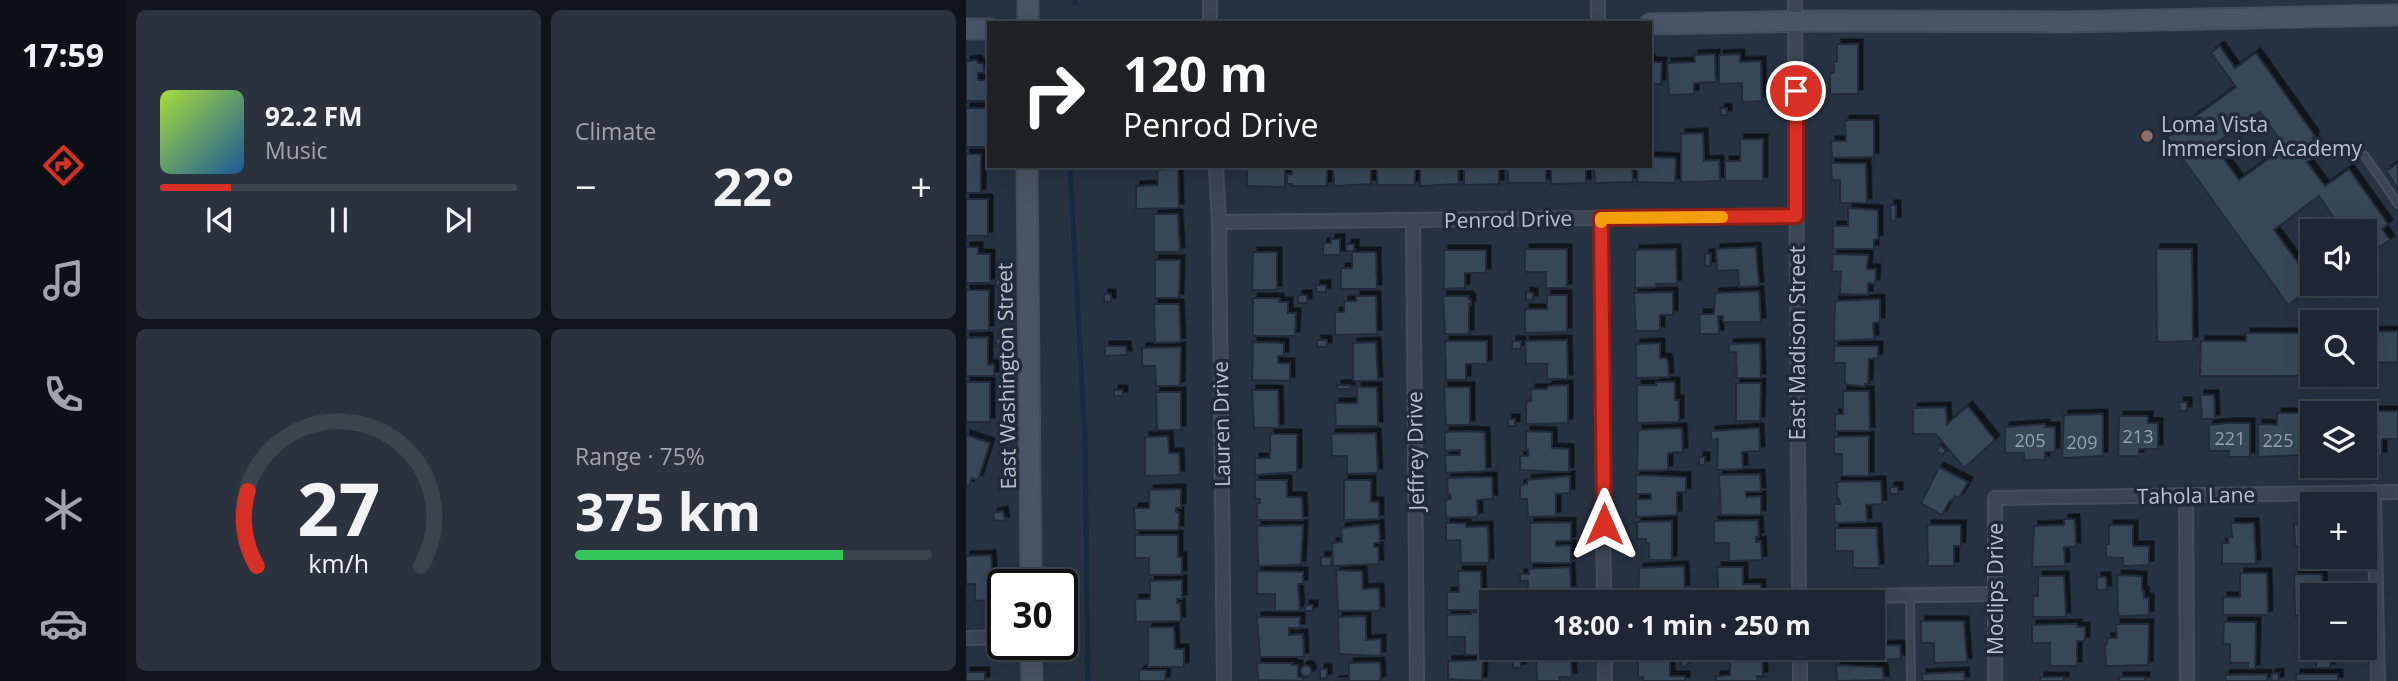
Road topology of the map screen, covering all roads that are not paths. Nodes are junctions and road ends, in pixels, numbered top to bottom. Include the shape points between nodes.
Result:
1 (1028, 0) edge
2 (1210, 0) edge
3 (1598, 0) edge
4 (1795, 0) edge
5 (2398, 15) edge
6 (1028, 21) edge
7 (1210, 21) edge
8 (1598, 21) edge
9 (1795, 22) junction
10 (1652, 24) edge
11 (966, 29) edge
12 (987, 29) edge
13 (2365, 156) dead end
14 (1027, 168) edge
15 (1216, 168) edge
16 (2398, 204) edge
17 (1796, 216) junction
18 (1601, 218) junction
19 (1413, 220) junction
20 (1219, 222) junction
21 (2377, 492) edge
22 (2398, 492) edge
23 (2300, 493) edge
24 (2186, 495) junction
25 (1995, 498) joint
26 (1031, 569) edge
27 (2376, 569) edge
28 (1604, 590) edge
29 (1799, 590) edge
30 (1994, 594) junction
31 (1910, 595) junction
32 (1885, 596) edge
33 (987, 637) edge
34 (966, 638) edge
35 (1031, 660) edge
36 (1605, 660) edge
37 (1800, 660) edge
38 (1032, 681) edge
39 (1224, 681) edge
40 (1417, 681) edge
41 (1605, 681) edge
42 (1800, 681) edge
43 (1911, 681) edge
44 (1995, 681) edge
45 (2187, 681) edge
46 (2378, 681) edge

1 - 6 street
2 - 7 street
3 - 8 street
4 - 9 street, East Madison Street
5 - 9 street
9 - 10 street
9 - 17 street, East Madison Street
11 - 12 street
13 - 16 lane
14 - 26 street, East Washington Street
15 - 20 street, Lauren Drive
17 - 18 street, Penrod Drive
17 - 29 street, East Madison Street
18 - 19 street, Penrod Drive
18 - 28 street
19 - 20 street, Penrod Drive
19 - 40 street, Jeffrey Drive
20 - 39 street, Lauren Drive
21 - 22 street, Tahola Lane
23 - 24 street, Tahola Lane
24 - 25 street, Tahola Lane
24 - 45 street
25 - 30 street, Moclips Drive
27 - 46 street
30 - 31 street
30 - 44 street, Moclips Drive
31 - 32 street
31 - 43 lane
33 - 34 street
35 - 38 street
36 - 41 street
37 - 42 street

